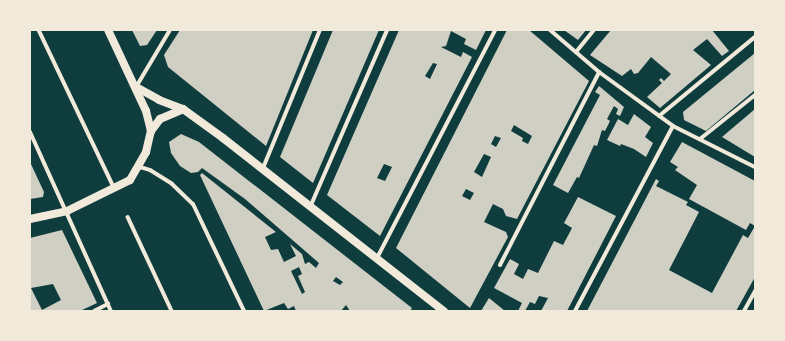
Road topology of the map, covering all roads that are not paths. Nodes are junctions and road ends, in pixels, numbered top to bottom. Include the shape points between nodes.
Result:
1 (39, 30) edge
2 (108, 30) edge
3 (170, 30) edge
4 (320, 30) edge
5 (387, 30) edge
6 (495, 30) edge
7 (550, 30) edge
8 (594, 30) edge
9 (755, 37) edge
10 (576, 52) junction
11 (600, 72) junction
12 (136, 87) junction
13 (755, 94) edge
14 (182, 109) junction
15 (660, 116) junction
16 (673, 126) junction
17 (151, 131) junction
18 (30, 132) edge
19 (700, 139) junction
20 (755, 166) edge
21 (140, 167) junction
22 (263, 168) junction
23 (114, 188) junction
24 (311, 205) junction
25 (67, 211) junction
26 (128, 217) dead end
27 (30, 219) edge
28 (377, 258) junction
29 (500, 265) dead end
30 (755, 291) edge
31 (108, 304) junction
32 (94, 311) edge
33 (111, 311) edge
34 (172, 311) edge
35 (244, 311) edge
36 (444, 311) edge
37 (575, 311) edge
38 (744, 311) edge

1 - 23 street
2 - 12 main road
3 - 12 street
4 - 22 street
5 - 24 street
6 - 28 street
7 - 10 street
8 - 10 street
9 - 15 street
10 - 11 street
11 - 15 street
11 - 29 street
12 - 14 main road
12 - 17 main road
13 - 19 street
14 - 17 main road via 160,119
14 - 22 main road
15 - 16 street
16 - 19 street
16 - 37 street
17 - 21 main road
18 - 25 street
19 - 20 street
21 - 23 main road via 130,180
21 - 35 street via 150,170 172,184 192,204
22 - 24 main road
23 - 25 main road
24 - 28 main road
25 - 27 main road
25 - 31 street
26 - 34 street
28 - 36 main road
30 - 38 street
31 - 32 street
31 - 33 street

